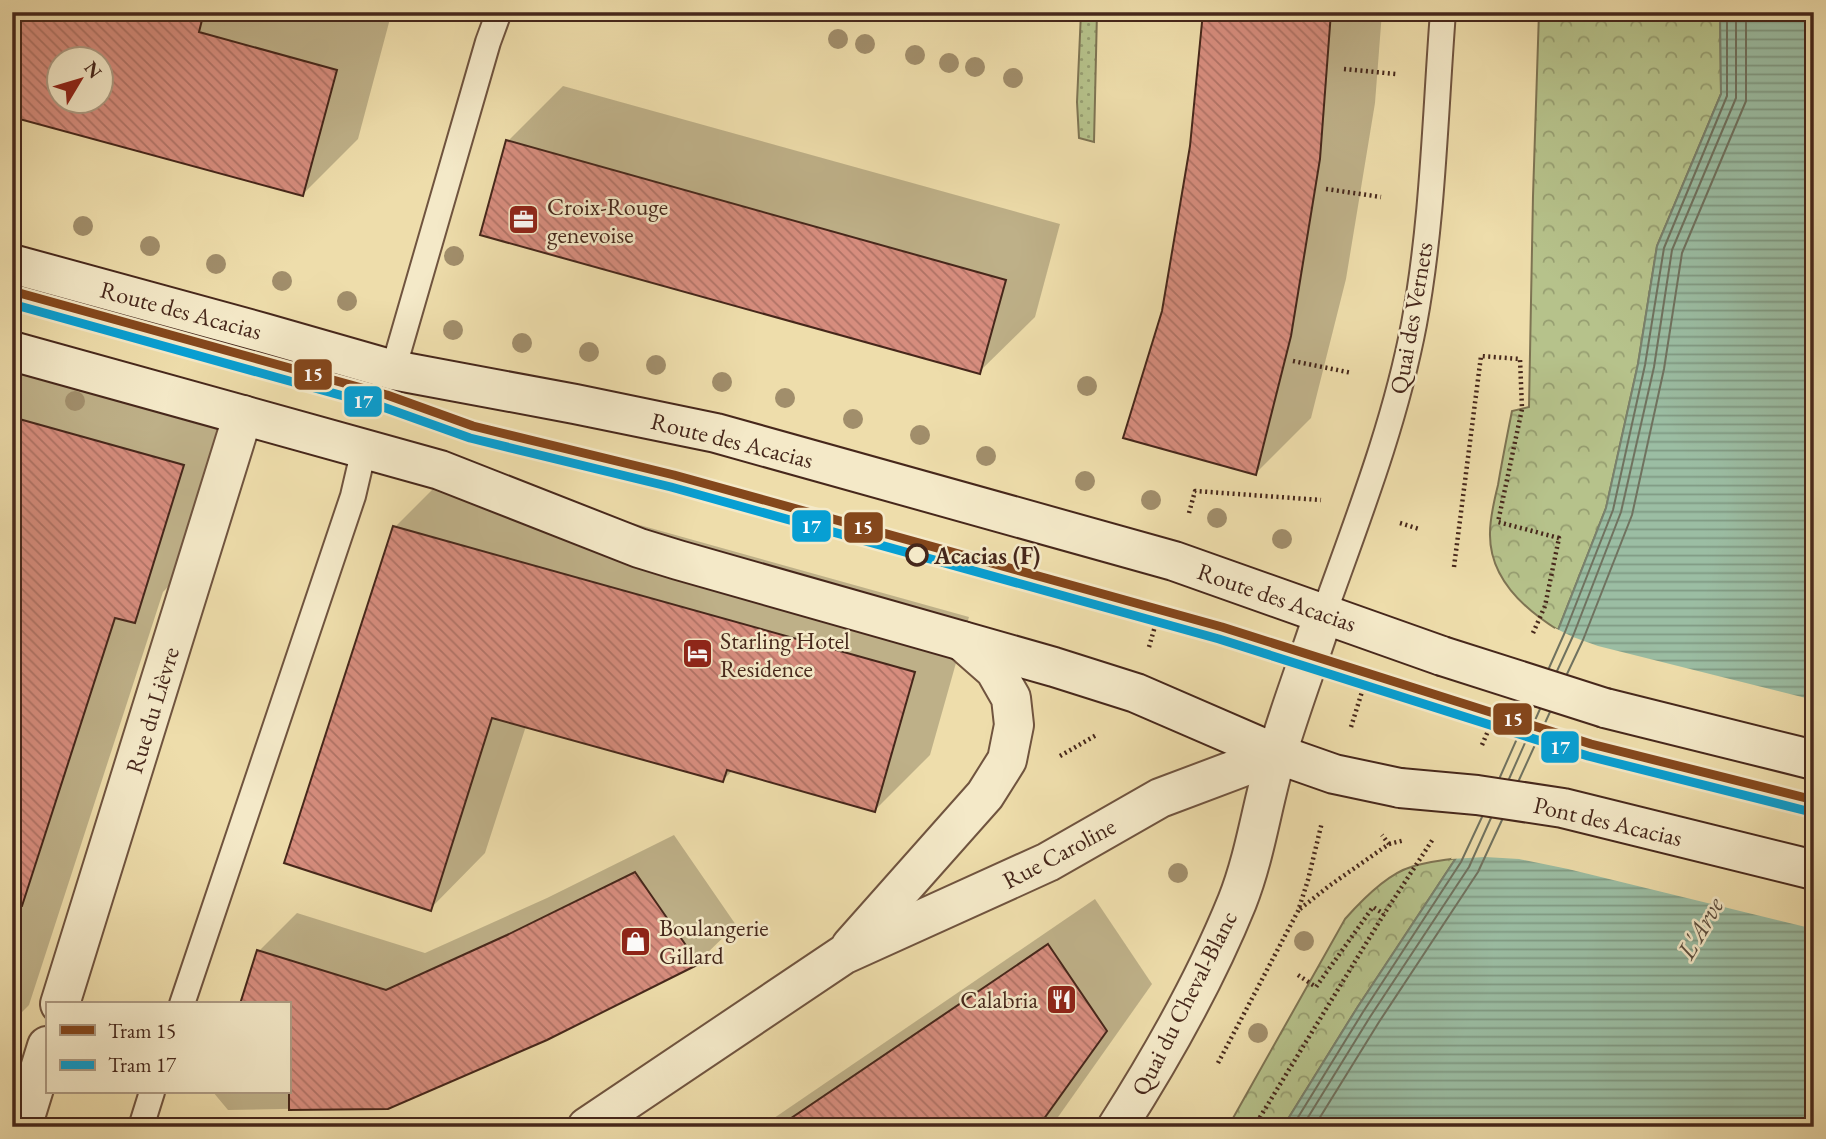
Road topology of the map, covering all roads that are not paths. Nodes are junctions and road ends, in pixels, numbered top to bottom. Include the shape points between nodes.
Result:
1 (499, 12) edge
2 (1443, 12) edge
3 (12, 264) edge
4 (12, 351) edge
5 (393, 370) junction
6 (243, 415) junction
7 (364, 449) junction
8 (1324, 613) junction
9 (962, 641) junction
10 (1277, 754) junction
11 (1814, 760) edge
12 (1814, 870) edge
13 (843, 955) junction
14 (61, 1002) edge
15 (183, 1002) edge
16 (46, 1049) edge
17 (151, 1094) edge
18 (22, 1127) edge
19 (141, 1127) edge
20 (587, 1127) edge
21 (1117, 1127) edge

1 - 5 lane
2 - 8 lane, Quai des Vernets via 1424,261 1413,326 1389,430
3 - 5 main road, Route des Acacias
4 - 6 main road
5 - 8 main road, Route des Acacias via 716,433 1174,561
6 - 7 main road
6 - 14 main road, Rue du Lièvre
7 - 9 main road via 440,470 639,548
7 - 15 lane via 353,496
8 - 10 main road
8 - 11 main road, Route des Acacias, bridge via 1599,707
9 - 10 main road via 1136,693
9 - 13 main road, Rue Caroline via 995,670 1011,698 1014,725 1006,760 985,795
10 - 12 main road, Pont des Acacias, bridge via 1334,774 1400,788 1563,808
10 - 13 main road, Rue Caroline via 1160,798 1048,862
10 - 21 main road, Quai du Cheval-Blanc via 1252,857 1232,913 1203,979
13 - 20 main road, Rue Caroline
16 - 18 main road
17 - 19 lane

